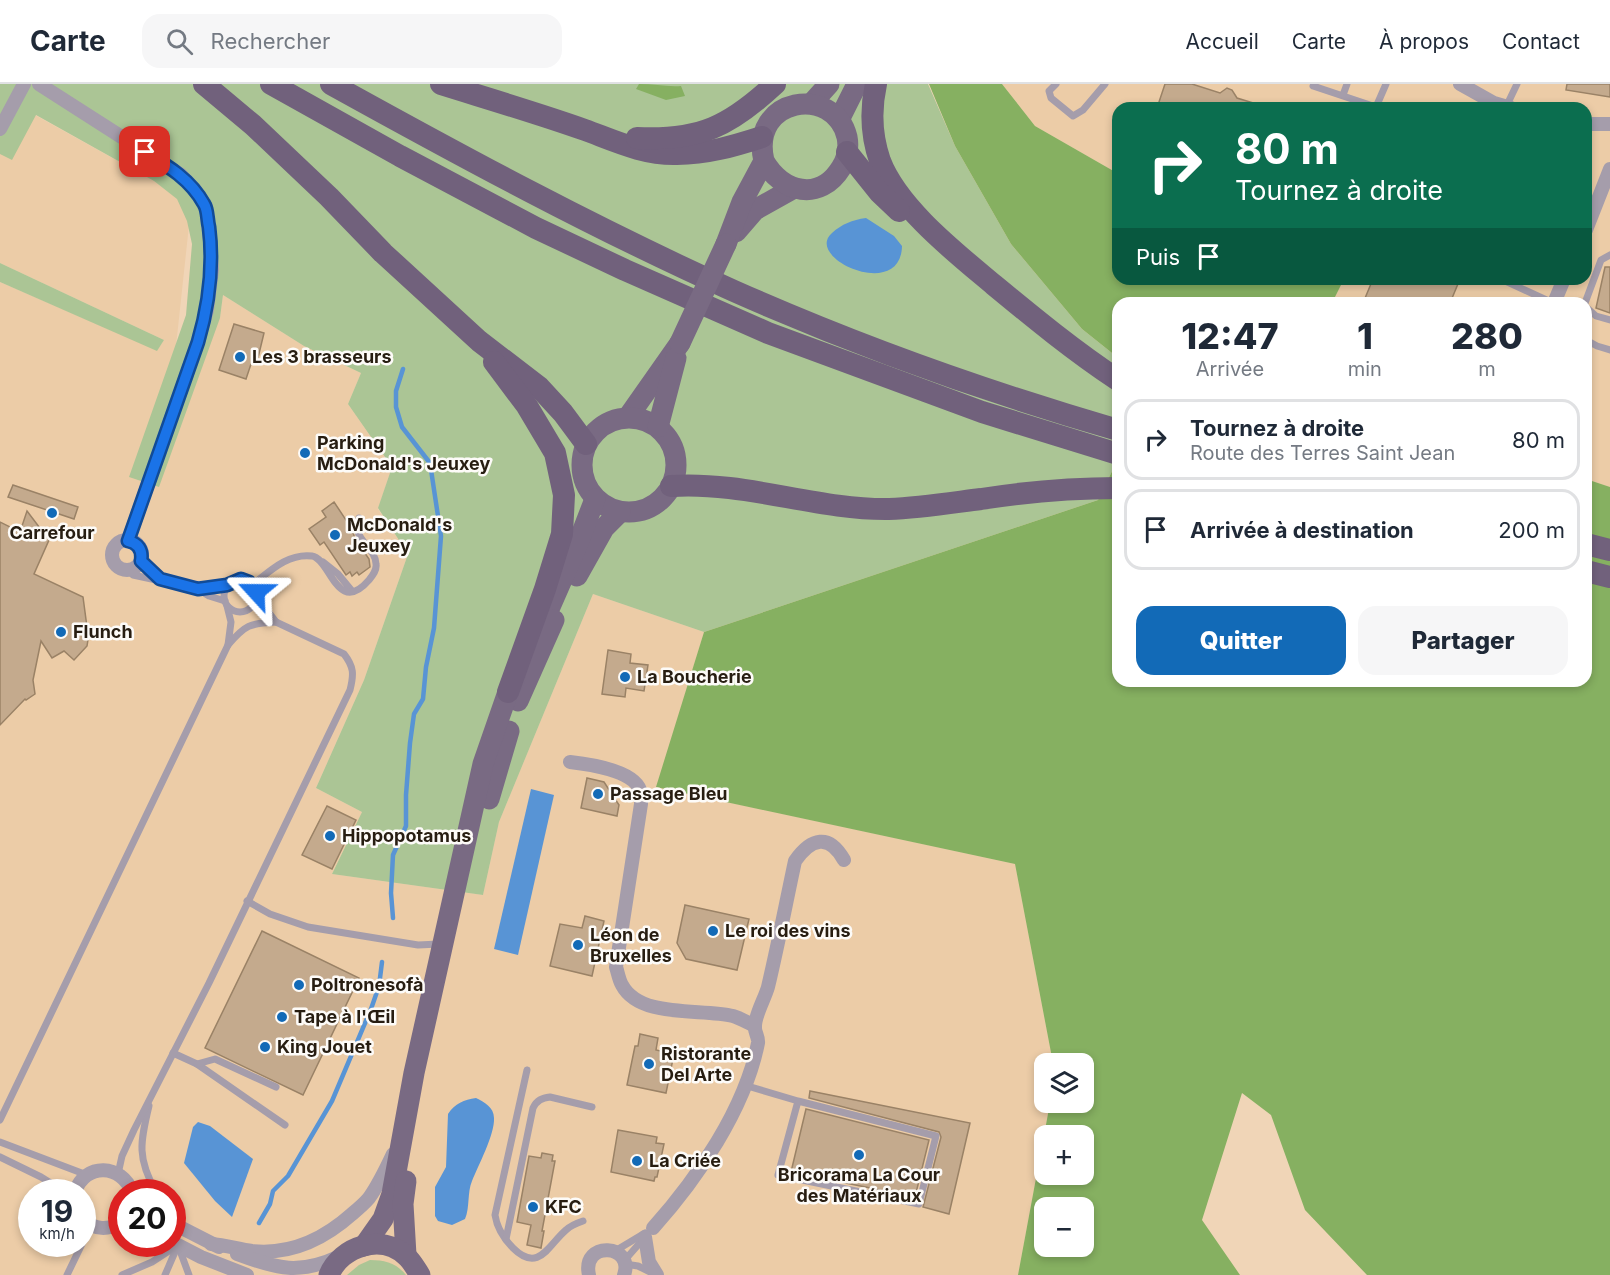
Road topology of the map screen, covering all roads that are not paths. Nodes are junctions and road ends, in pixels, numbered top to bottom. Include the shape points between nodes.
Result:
1 (24, 84) edge
2 (39, 84) edge
3 (204, 84) edge
4 (271, 84) edge
5 (331, 84) edge
6 (441, 84) edge
7 (775, 84) edge
8 (829, 84) edge
9 (857, 84) edge
10 (876, 84) edge
11 (1056, 84) edge
12 (1105, 84) edge
13 (1314, 84) edge
14 (1347, 84) edge
15 (1386, 84) edge
16 (1460, 84) edge
17 (1517, 84) edge
18 (1343, 95) junction
19 (1362, 102) edge
20 (1378, 102) edge
21 (1492, 102) edge
22 (1510, 102) edge
23 (812, 103) junction
24 (839, 120) junction
25 (1592, 124) edge
26 (1610, 124) edge
27 (0, 129) edge
28 (585, 131) junction
29 (762, 137) junction
30 (847, 153) junction
31 (764, 161) junction
32 (1610, 169) edge
33 (794, 188) junction
34 (1592, 199) edge
35 (726, 244) junction
36 (946, 245) junction
37 (1610, 255) edge
38 (1514, 285) edge
39 (1541, 297) edge
40 (1588, 297) edge
41 (1592, 312) edge
42 (1610, 320) edge
43 (479, 341) junction
44 (680, 343) junction
45 (1592, 343) edge
46 (1610, 350) edge
47 (1112, 376) edge
48 (628, 417) junction
49 (658, 427) junction
50 (1112, 428) edge
51 (586, 444) junction
52 (1112, 452) edge
53 (671, 486) junction
54 (1112, 488) edge
55 (595, 499) junction
56 (620, 512) junction
57 (359, 518) dead end
58 (128, 541) junction
59 (1592, 546) edge
60 (1610, 550) edge
61 (141, 561) junction
62 (129, 570) junction
63 (1592, 572) edge
64 (1610, 577) edge
65 (160, 579) junction
66 (227, 585) junction
67 (252, 585) junction
68 (198, 589) junction
69 (256, 596) junction
70 (226, 604) junction
71 (276, 622) junction
72 (228, 645) junction
73 (508, 692) junction
74 (570, 762) dead end
75 (844, 860) dead end
76 (248, 901) junction
77 (443, 943) junction
78 (754, 1026) junction
79 (173, 1053) junction
80 (197, 1064) junction
81 (527, 1070) dead end
82 (414, 1073) junction
83 (744, 1085) junction
84 (276, 1087) dead end
85 (152, 1095) junction
86 (798, 1101) junction
87 (592, 1107) dead end
88 (0, 1120) edge
89 (285, 1125) dead end
90 (0, 1142) edge
91 (0, 1157) edge
92 (118, 1174) junction
93 (87, 1175) junction
94 (44, 1179) edge
95 (83, 1179) edge
96 (124, 1179) edge
97 (149, 1179) edge
98 (582, 1221) dead end
99 (186, 1229) edge
100 (649, 1233) junction
101 (506, 1239) junction
102 (211, 1244) junction
103 (364, 1246) junction
104 (186, 1250) edge
105 (344, 1254) junction
106 (406, 1255) junction
107 (75, 1257) edge
108 (158, 1257) edge
109 (171, 1257) edge
110 (181, 1257) edge
111 (622, 1263) edge
112 (586, 1274) edge
113 (67, 1275) edge
114 (122, 1275) edge
115 (165, 1275) edge
116 (189, 1275) edge
117 (247, 1275) edge
118 (329, 1275) edge
119 (420, 1275) edge
120 (657, 1275) edge

1 - 27 street
2 - 58 street via 181,176 206,207 212,270 207,310
3 - 43 highway via 253,125
4 - 52 highway via 536,228 624,270 768,333 981,412
5 - 50 highway via 621,238 735,291 887,354 1046,410
6 - 28 highway
7 - 28 highway via 747,110 697,134 654,139
8 - 23 main road
9 - 24 main road
10 - 36 highway via 871,121 880,161 909,206
11 - 12 lane via 1049,91 1051,98 1073,116
13 - 18 lane
14 - 18 lane
15 - 20 lane
16 - 21 street
17 - 22 lane
18 - 19 lane
23 - 24 main road
23 - 29 main road via 799,103 775,114
24 - 30 main road via 848,141
25 - 26 street
28 - 29 highway via 620,145 676,154 722,150
29 - 31 main road
30 - 33 main road via 844,164 828,182 818,187
30 - 36 highway via 879,192 915,226
31 - 33 main road via 771,173
31 - 35 main road
32 - 34 street
33 - 35 main road via 755,210
35 - 44 main road, bridge
36 - 47 highway via 1031,316
37 - 40 lane via 1601,260
38 - 39 lane
41 - 42 lane
43 - 51 highway via 539,387
43 - 73 highway via 527,406 555,453 564,495 562,534
44 - 48 main road
44 - 49 main road
45 - 46 lane
48 - 49 main road
48 - 51 main road via 611,420 596,430
49 - 53 main road via 674,448 676,467
51 - 55 main road via 582,473
53 - 54 highway via 697,484 847,508 890,509 1053,490
53 - 56 main road via 661,500 647,509
55 - 56 main road
55 - 73 main road via 543,623
56 - 106 main road via 604,528 548,633 519,700 496,774 411,1142 403,1204
57 - 67 lane via 358,531 376,564 376,570 361,588 347,591 336,585 316,556 289,559
58 - 61 street via 140,549
58 - 62 street via 115,546 112,556 117,567
59 - 60 highway
61 - 62 street
61 - 65 lane
62 - 65 lane via 133,575
63 - 64 highway
65 - 68 lane
66 - 67 lane via 241,579
66 - 68 lane
66 - 70 lane
67 - 69 lane
68 - 70 lane
69 - 70 lane via 245,611 236,612
69 - 71 lane
70 - 72 lane via 231,622
71 - 72 lane via 255,622
71 - 76 lane via 344,654 354,675
72 - 88 lane
73 - 77 main road via 483,764
74 - 78 street via 625,775 640,790 616,967 622,987 634,999 651,1006 732,1016
75 - 78 street via 828,842 817,842 803,848 795,861 773,966
76 - 77 lane via 270,914 308,927 418,945
76 - 79 lane
77 - 82 main road
78 - 83 street via 759,1040
79 - 80 lane
79 - 85 lane
80 - 84 lane via 215,1059
80 - 89 lane
81 - 101 lane via 495,1215
82 - 102 street via 395,1148 381,1179 367,1201 341,1224 316,1241 290,1249 251,1251
82 - 103 main road via 392,1194 384,1219
83 - 86 lane
83 - 100 street via 714,1149 682,1196
85 - 92 lane via 122,1156
85 - 97 lane via 141,1138
86 - 86 lane via 936,1137 919,1204 778,1175
87 - 101 lane via 550,1097 536,1102
90 - 93 lane
91 - 94 lane
92 - 93 street via 105,1170
92 - 96 street
93 - 95 street
98 - 101 lane via 564,1231 540,1257 521,1255
99 - 102 street
100 - 111 lane
100 - 111 lane
100 - 120 street via 649,1262
102 - 105 street via 263,1264 303,1269
103 - 105 main road
103 - 106 main road via 378,1244
104 - 117 street
105 - 118 main road
106 - 119 main road
107 - 113 lane
108 - 114 lane
109 - 115 lane
110 - 116 lane
111 - 112 street via 609,1250 597,1252
111 - 120 lane

